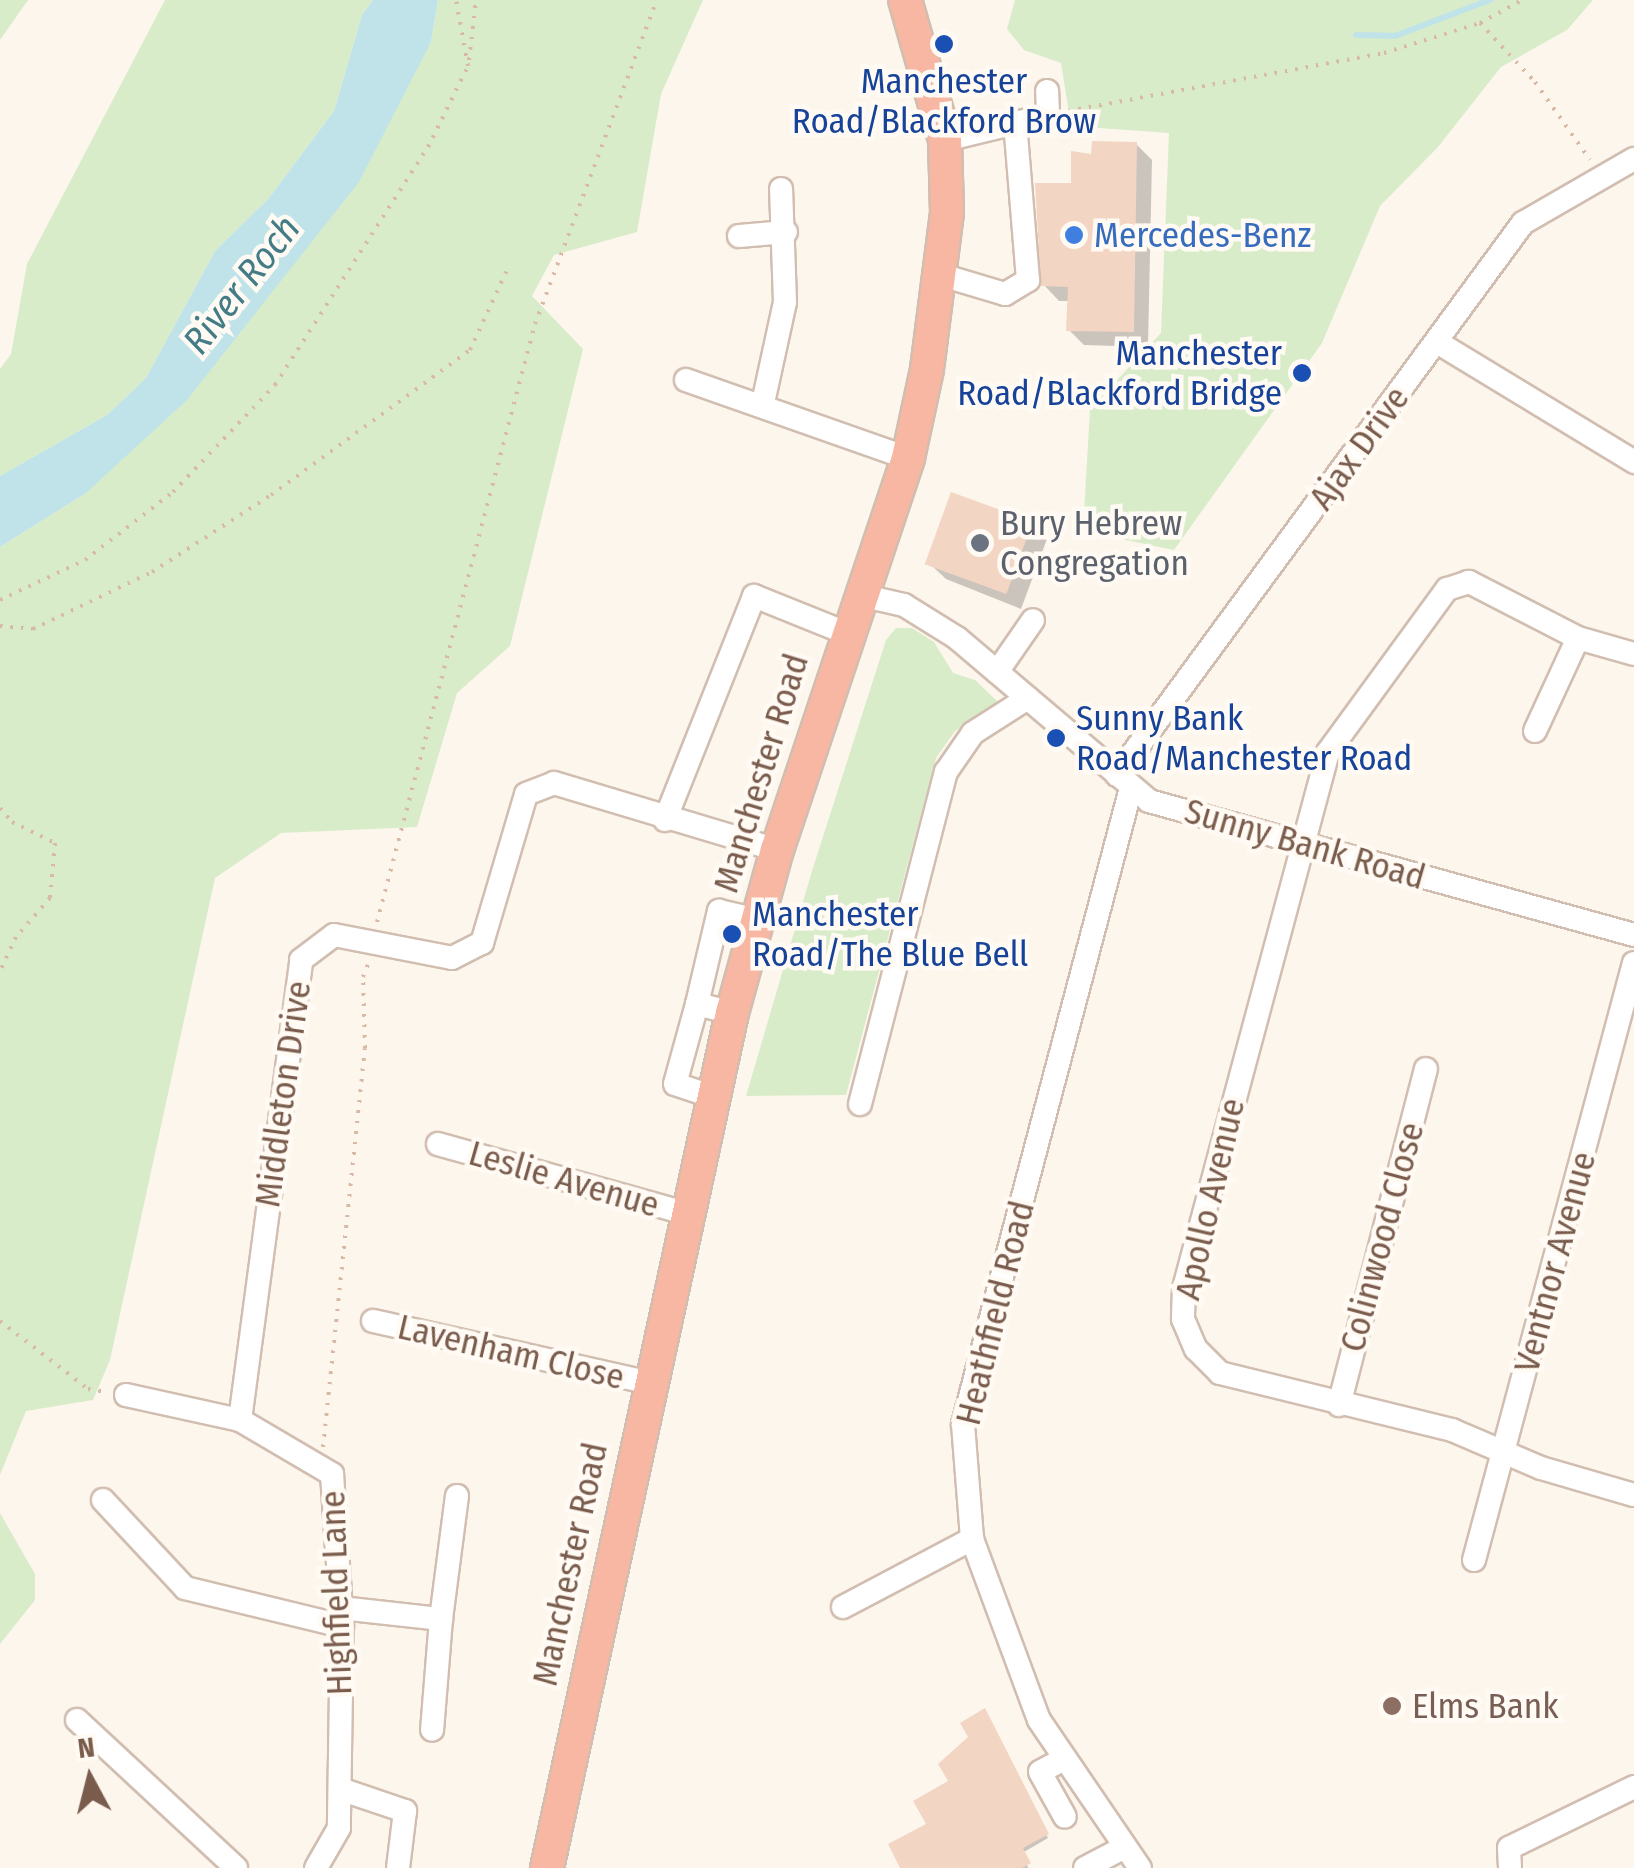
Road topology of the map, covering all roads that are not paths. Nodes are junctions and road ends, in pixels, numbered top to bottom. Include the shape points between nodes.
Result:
1 (905, 0) edge
2 (1048, 103) road end
3 (1015, 122) junction
4 (945, 140) junction
5 (1634, 160) edge
6 (780, 189) dead end
7 (786, 232) junction
8 (739, 236) dead end
9 (938, 274) junction
10 (1437, 342) junction
11 (686, 380) dead end
12 (762, 403) junction
13 (908, 458) junction
14 (1634, 462) edge
15 (860, 594) junction
16 (1033, 620) dead end
17 (846, 633) junction
18 (1578, 638) junction
19 (1634, 654) edge
20 (988, 672) junction
21 (1028, 698) junction
22 (1534, 731) dead end
23 (1124, 782) junction
24 (665, 820) junction
25 (1300, 844) junction
26 (777, 850) junction
27 (757, 920) junction
28 (1634, 935) edge
29 (1634, 963) edge
30 (697, 1004) junction
31 (732, 1014) junction
32 (1426, 1069) dead end
33 (714, 1096) junction
34 (860, 1104) dead end
35 (438, 1144) dead end
36 (689, 1214) junction
37 (373, 1321) dead end
38 (650, 1383) junction
39 (126, 1394) road end
40 (1338, 1405) junction
41 (240, 1420) junction
42 (1505, 1453) junction
43 (1634, 1495) edge
44 (457, 1496) dead end
45 (103, 1500) dead end
46 (972, 1539) junction
47 (1474, 1560) dead end
48 (843, 1606) dead end
49 (342, 1617) junction
50 (442, 1619) junction
51 (77, 1720) dead end
52 (432, 1730) dead end
53 (1064, 1759) junction
54 (1634, 1787) edge
55 (340, 1789) junction
56 (1065, 1817) dead end
57 (1121, 1849) junction
58 (236, 1868) edge
59 (316, 1868) edge
60 (398, 1868) edge
61 (546, 1868) edge
62 (1085, 1868) edge
63 (1140, 1868) edge
64 (1510, 1868) edge

1 - 4 highway, Manchester Road
2 - 3 street
3 - 4 street
3 - 9 street via 1028,280 1005,294
4 - 9 highway, Manchester Road via 947,212
5 - 10 street, Ajax Drive via 1524,223
6 - 7 street
7 - 8 street
7 - 12 street via 784,302
9 - 13 highway, Manchester Road
10 - 14 street
10 - 23 street, Ajax Drive
11 - 12 street
12 - 13 street
13 - 15 highway, Manchester Road
15 - 17 highway, Manchester Road
15 - 20 street, Sunny Bank Road via 904,605
16 - 20 street
17 - 24 street via 758,593
17 - 26 highway, Manchester Road
18 - 19 street, Apollo Avenue
18 - 22 street
18 - 25 street, Apollo Avenue via 1469,582 1447,589 1328,752
20 - 21 street, Sunny Bank Road
21 - 23 street, Sunny Bank Road
21 - 34 street via 974,733 946,772
23 - 25 street, Sunny Bank Road via 1149,800
23 - 46 street, Heathfield Road via 962,1424
24 - 26 street, Middleton Drive
24 - 41 street, Middleton Drive via 554,783 526,794 482,943 452,958 334,935 301,960
25 - 28 street, Sunny Bank Road
25 - 40 street, Apollo Avenue via 1184,1288 1183,1319 1196,1349 1220,1373
26 - 27 highway, Manchester Road
27 - 30 street via 719,911
27 - 31 highway, Manchester Road
29 - 42 street, Ventnor Avenue
30 - 31 street
30 - 33 street via 675,1084
31 - 33 highway, Manchester Road
32 - 40 street, Colinwood Close
33 - 36 highway, Manchester Road
35 - 36 street, Leslie Avenue
36 - 38 highway, Manchester Road
37 - 38 street, Lavenham Close
38 - 61 highway, Manchester Road
39 - 41 street, Highfield Lane
40 - 42 street, Apollo Avenue via 1452,1430
41 - 49 street, Highfield Lane via 332,1474
42 - 43 street, Apollo Avenue
42 - 47 street, Ventnor Avenue
44 - 50 street
45 - 49 street via 186,1588
46 - 48 street
46 - 53 street, Heathfield Road via 1038,1720
49 - 50 street
49 - 55 street, Highfield Lane
50 - 52 street
51 - 58 street
53 - 56 street via 1040,1772
53 - 57 street, Heathfield Road
54 - 64 street via 1509,1848
55 - 59 street, Highfield Lane via 340,1828
55 - 60 street via 405,1811
57 - 62 street
57 - 63 street, Heathfield Road

